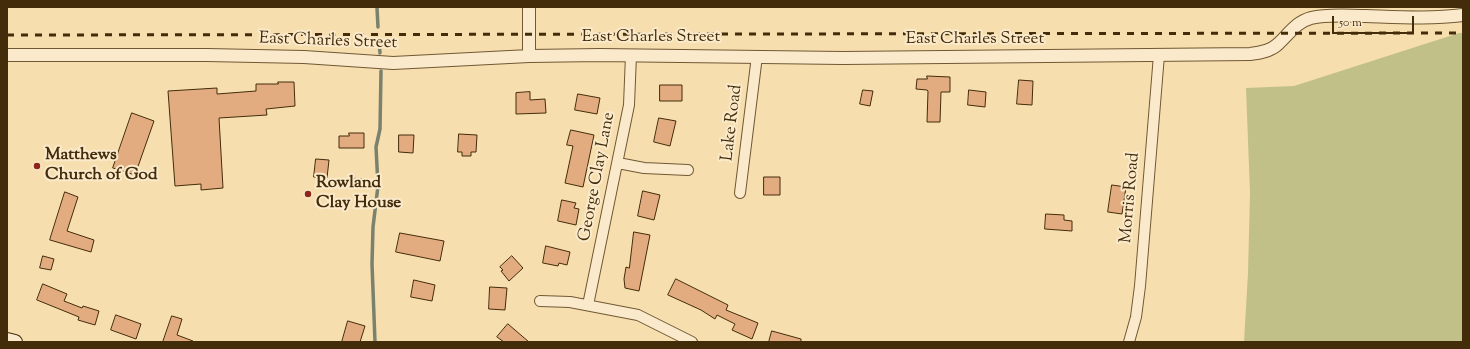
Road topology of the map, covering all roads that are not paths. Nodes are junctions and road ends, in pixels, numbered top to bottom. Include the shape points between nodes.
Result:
1 (529, 7) edge
2 (1463, 15) edge
3 (7, 55) edge
4 (631, 55) junction
5 (1159, 55) junction
6 (529, 56) junction
7 (757, 56) junction
8 (618, 163) junction
9 (688, 170) dead end
10 (740, 193) dead end
11 (540, 301) dead end
12 (588, 305) junction
13 (7, 340) edge
14 (15, 342) edge
15 (692, 342) edge
16 (1129, 342) edge

1 - 6 street
2 - 5 street, East Charles Street via 1312,18 1302,22 1277,45 1264,52
3 - 6 street, East Charles Street via 304,57 393,63
4 - 6 street, East Charles Street
4 - 7 street, East Charles Street
4 - 8 street, George Clay Lane via 629,105
5 - 7 street, East Charles Street via 851,58
5 - 16 street, Morris Road via 1140,286 1136,317
7 - 10 street, Lake Road
8 - 9 street via 644,168
8 - 12 street, George Clay Lane
11 - 12 street
12 - 15 street via 638,315
13 - 14 main road

